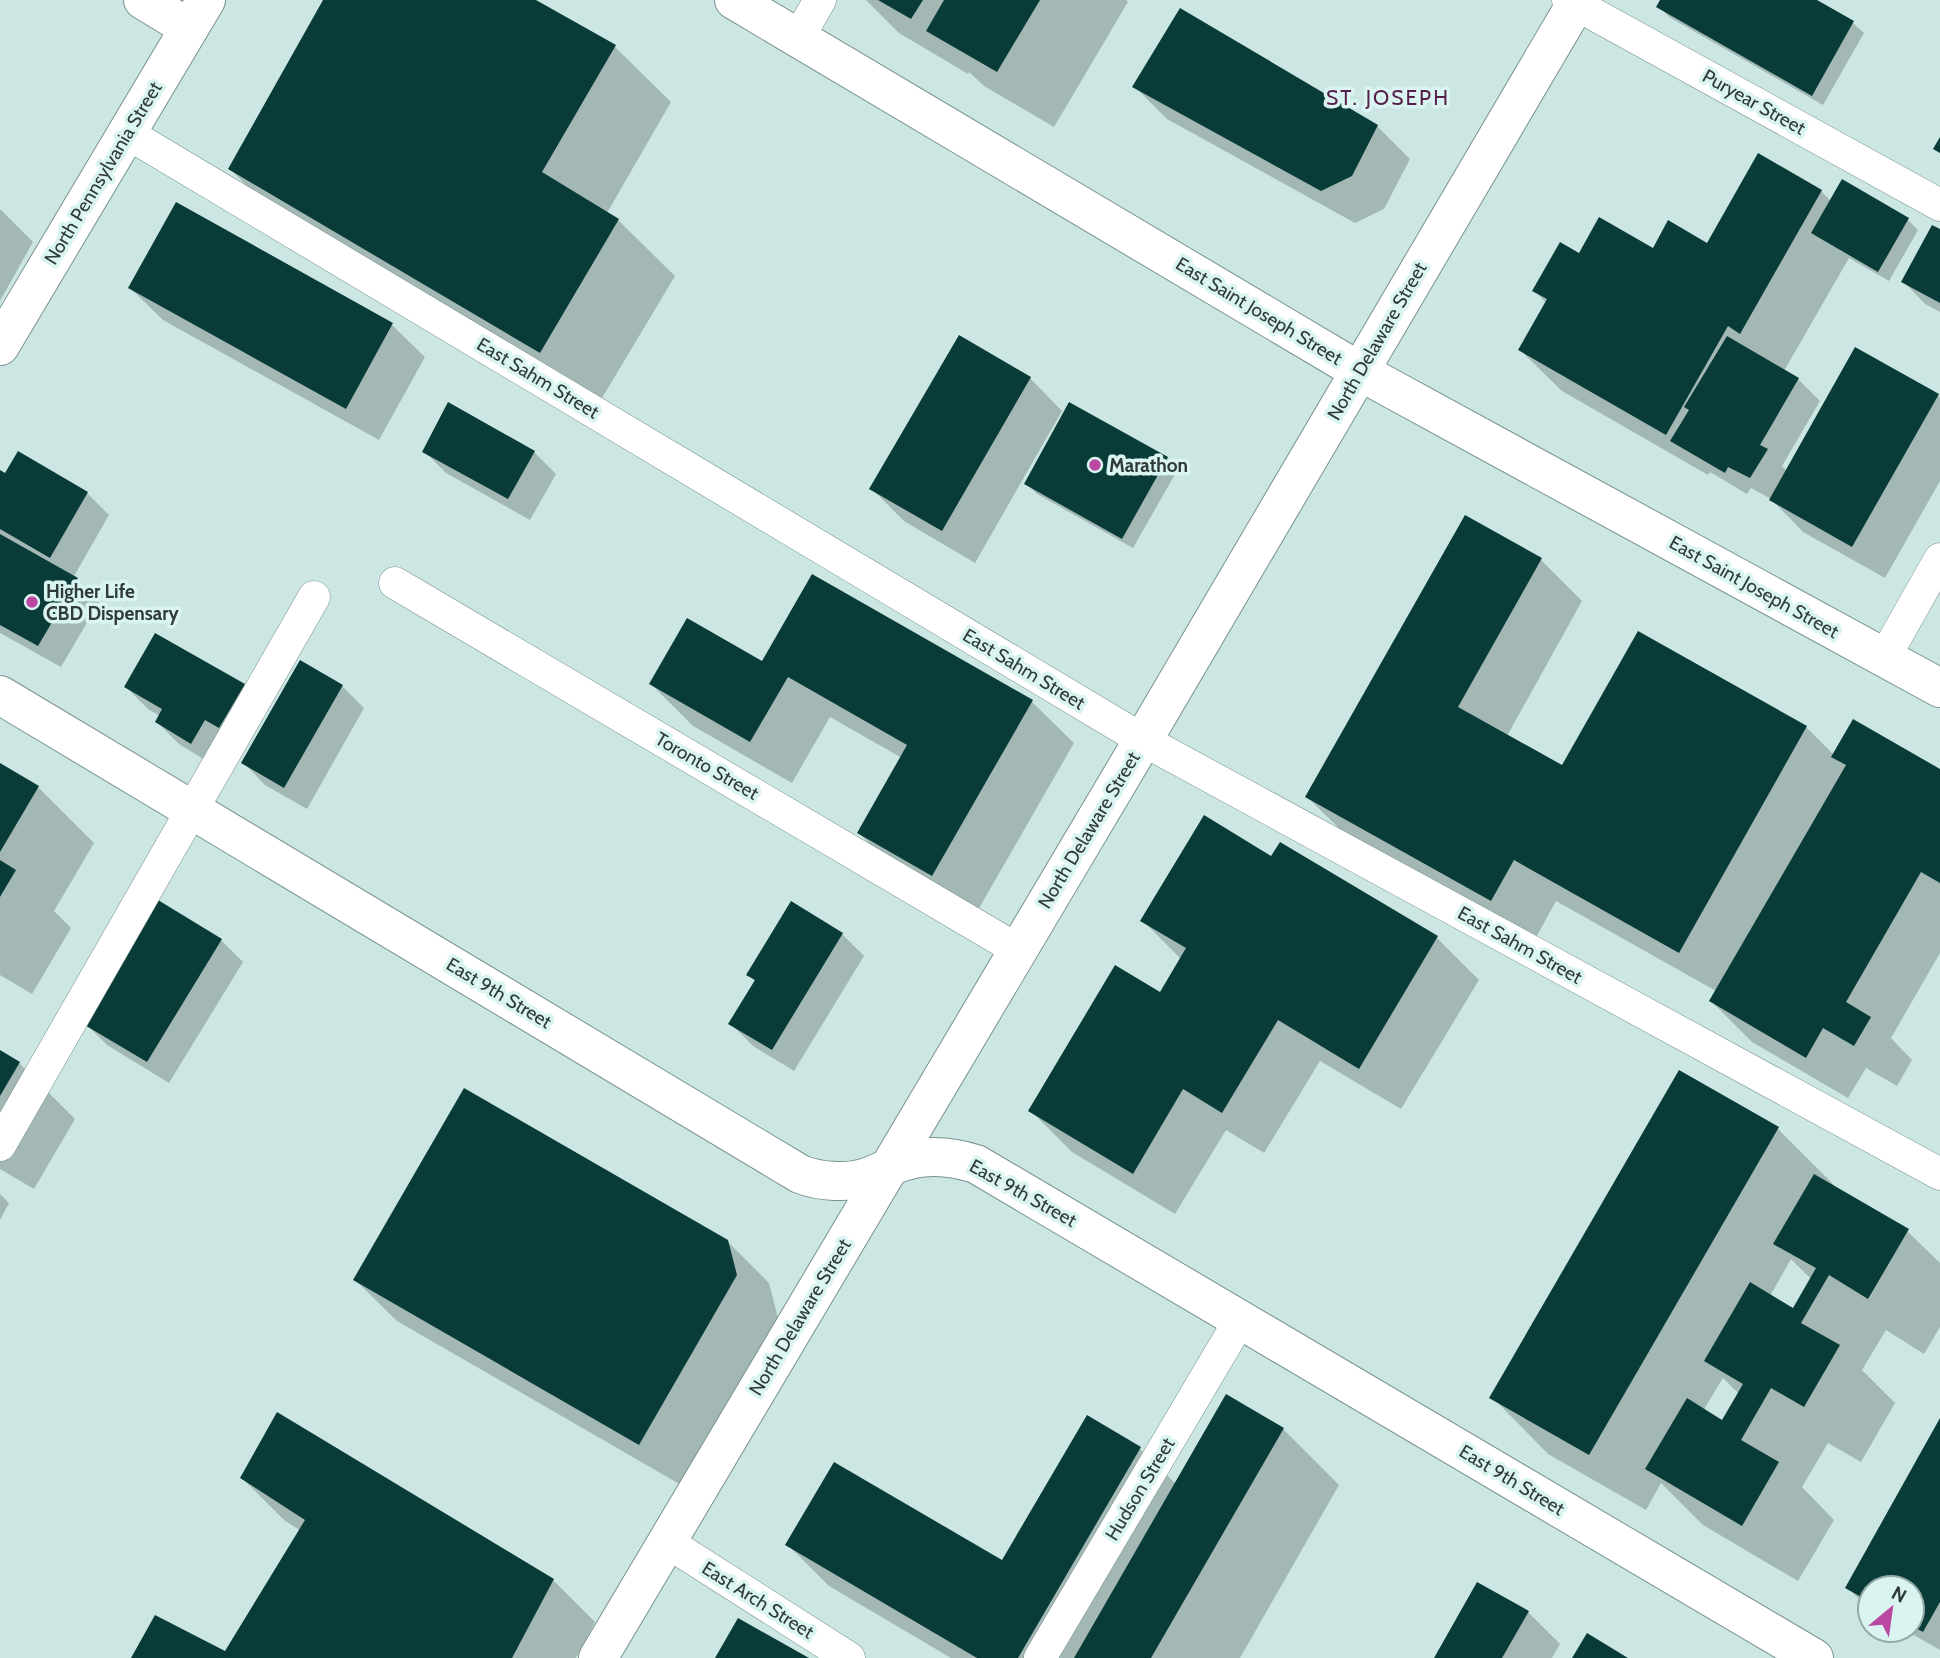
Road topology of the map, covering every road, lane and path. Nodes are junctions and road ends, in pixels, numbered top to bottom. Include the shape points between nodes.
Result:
1 (143, 0) edge
2 (734, 0) edge
3 (820, 0) edge
4 (1574, 1) edge
5 (197, 14) edge
6 (798, 38) junction
7 (127, 133) junction
8 (1940, 205) edge
9 (0, 345) edge
10 (1359, 371) junction
11 (1940, 559) edge
12 (395, 583) dead end
13 (314, 597) dead end
14 (1884, 658) junction
15 (1940, 688) edge
16 (0, 695) edge
17 (1143, 740) junction
18 (191, 809) junction
19 (1018, 950) junction
20 (0, 1145) edge
21 (889, 1167) junction
22 (1940, 1174) edge
23 (1240, 1320) junction
24 (667, 1542) junction
25 (598, 1658) edge
26 (849, 1658) edge
27 (1040, 1658) edge
28 (1814, 1658) edge

1 - 5 street
2 - 6 street, East Saint Joseph Street
3 - 6 lane
4 - 8 lane, Puryear Street
4 - 10 street, North Delaware Street
5 - 7 street, North Pennsylvania Street
6 - 10 street, East Saint Joseph Street
7 - 9 street, North Pennsylvania Street
7 - 17 lane, East Sahm Street
10 - 14 street, East Saint Joseph Street
10 - 17 street, North Delaware Street
11 - 14 lane
12 - 19 lane, Toronto Street
13 - 18 lane
14 - 15 street, East Saint Joseph Street
16 - 18 street, East 9th Street
17 - 19 street, North Delaware Street
17 - 22 lane, East Sahm Street
18 - 20 lane
18 - 21 street, East 9th Street via 800,1174 820,1181 849,1180
19 - 21 street, North Delaware Street
21 - 23 street, East 9th Street via 934,1157 976,1164
21 - 24 street, North Delaware Street
23 - 27 lane, Hudson Street
23 - 28 street, East 9th Street
24 - 25 street, North Delaware Street
24 - 26 lane, East Arch Street

